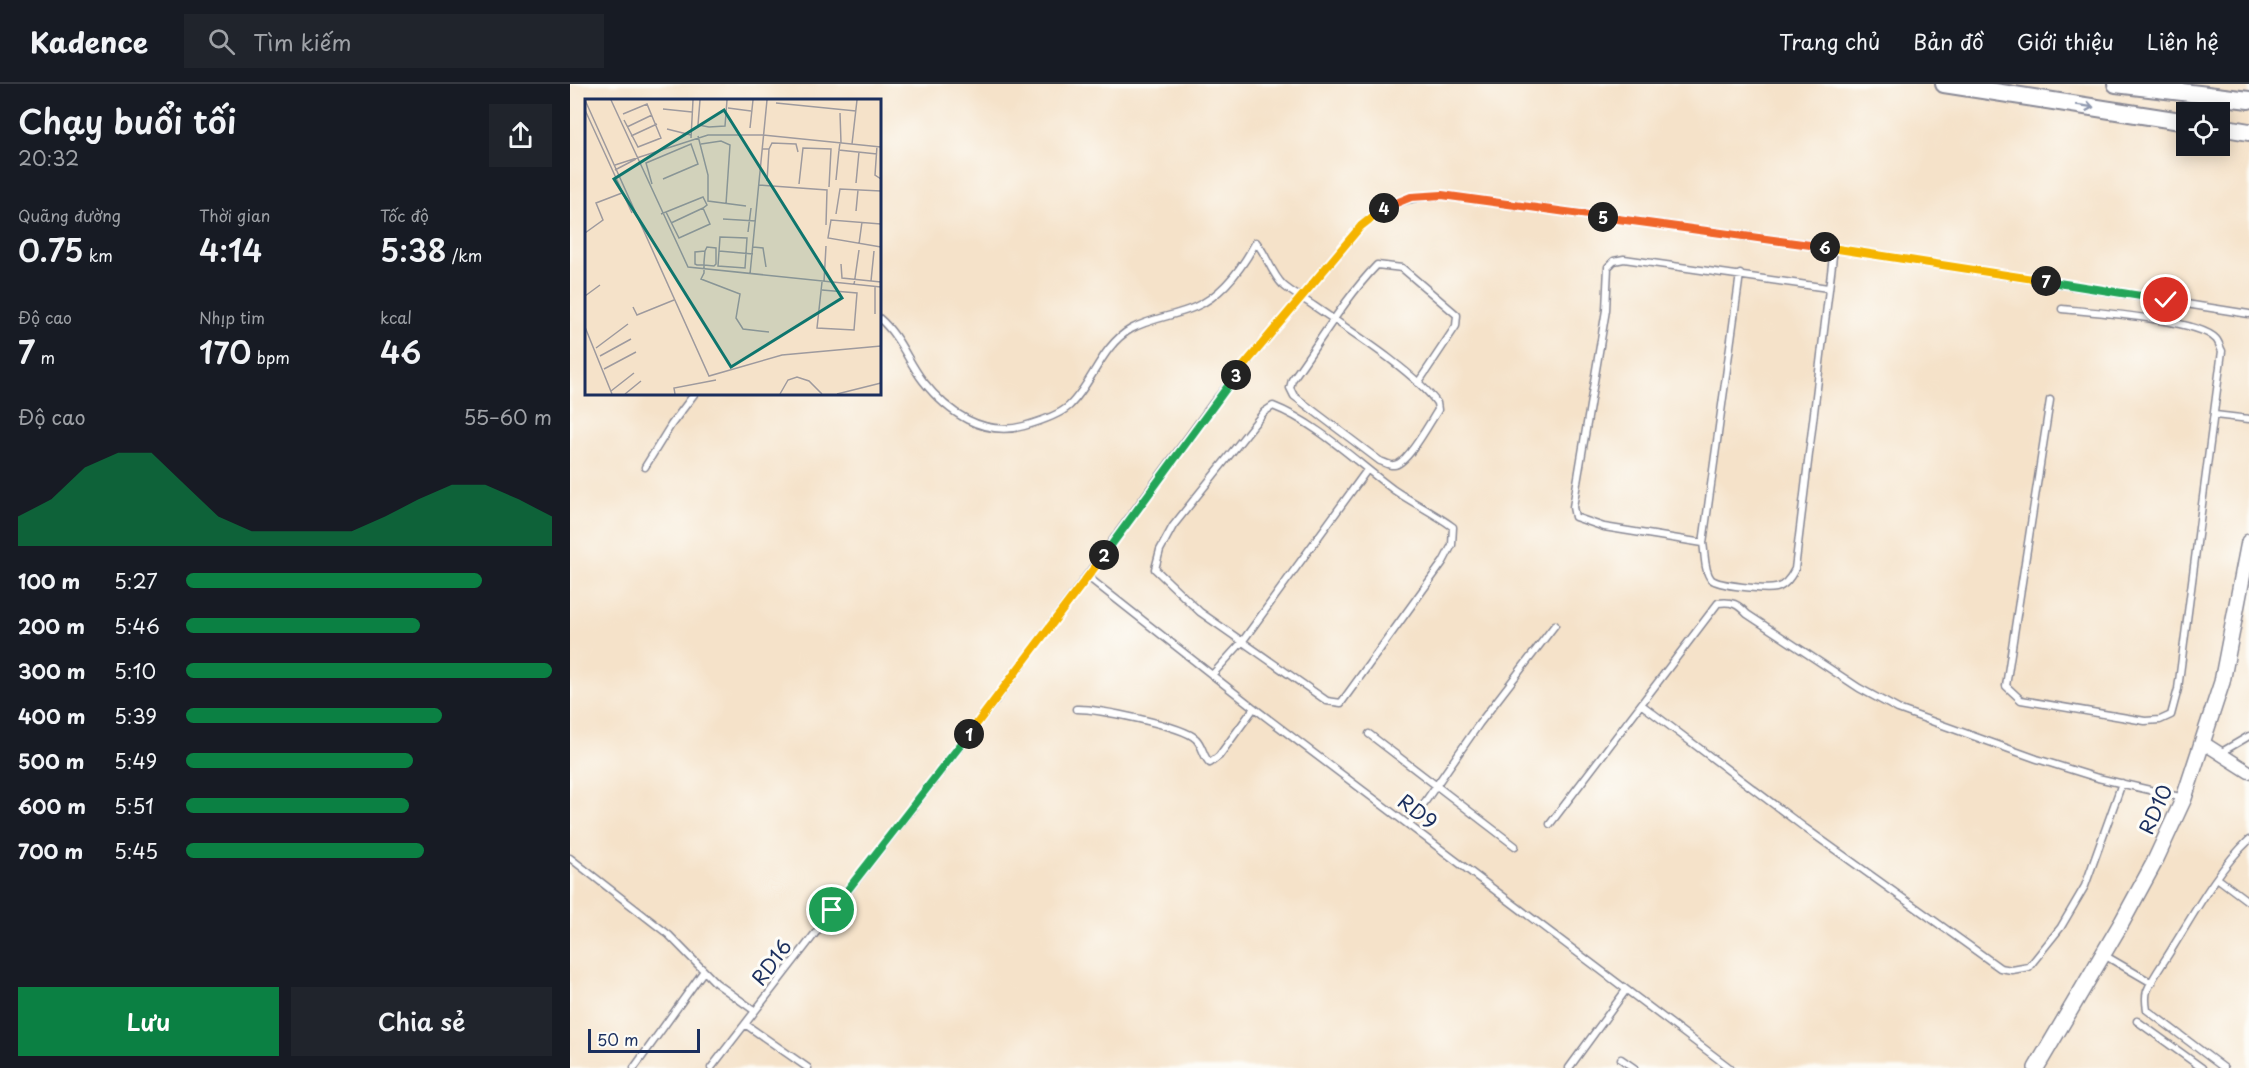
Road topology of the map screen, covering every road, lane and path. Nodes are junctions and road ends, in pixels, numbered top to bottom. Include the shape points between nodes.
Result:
1 (1944, 84) edge
2 (2123, 84) edge
3 (2249, 100) edge
4 (2176, 120) edge
5 (2230, 129) edge
6 (2249, 132) edge
7 (1834, 248) junction
8 (1740, 274) junction
9 (1828, 288) junction
10 (1301, 297) junction
11 (2062, 309) dead end
12 (2249, 314) edge
13 (880, 319) edge
14 (1335, 321) junction
15 (1418, 382) junction
16 (694, 394) edge
17 (2050, 400) dead end
18 (2216, 415) junction
19 (2249, 419) edge
20 (645, 467) dead end
21 (1367, 470) junction
22 (2249, 542) edge
23 (1703, 543) junction
24 (1088, 577) junction
25 (1555, 625) dead end
26 (1242, 642) junction
27 (1212, 675) junction
28 (1642, 705) junction
29 (1254, 708) junction
30 (1076, 709) dead end
31 (1369, 734) dead end
32 (2249, 736) edge
33 (2202, 742) junction
34 (2220, 754) junction
35 (2249, 772) edge
36 (2122, 783) junction
37 (1436, 788) junction
38 (2184, 798) junction
39 (1550, 824) dead end
40 (1409, 825) junction
41 (2249, 840) edge
42 (1515, 846) dead end
43 (570, 858) edge
44 (2217, 878) junction
45 (2249, 902) edge
46 (2103, 955) junction
47 (703, 972) junction
48 (2152, 983) junction
49 (1626, 990) junction
50 (755, 1011) junction
51 (2137, 1021) dead end
52 (745, 1024) junction
53 (1621, 1059) dead end
54 (634, 1068) edge
55 (711, 1068) edge
56 (808, 1068) edge
57 (1569, 1068) edge
58 (1634, 1068) edge
59 (1730, 1068) edge
60 (2036, 1068) edge
61 (2202, 1068) edge
62 (2224, 1068) edge

1 -> 4 main road
2 - 3 main road
5 - 6 main road
7 - 9 lane
7 - 10 lane, RD16 via 1442,195 1411,197 1386,207 1361,226
7 - 12 lane, RD16
8 - 9 lane
8 - 23 lane
8 - 23 lane via 1624,259 1608,267 1606,310 1573,507 1575,518 1582,522
9 - 23 lane via 1795,569 1789,580 1777,588 1721,585 1707,571
10 - 13 lane via 1275,276 1256,242 1226,286 1196,307 1131,329 1112,342 1067,408 1037,423 1008,430 989,429 972,422 945,401 923,381 892,330
10 - 14 lane
10 - 24 lane, RD16 via 1213,403
11 - 18 lane via 2177,323 2216,338 2222,351
14 - 15 lane
14 - 15 lane via 1377,265 1402,268 1457,315 1456,326
14 - 15 lane via 1290,388 1303,404 1380,461 1394,466 1401,463 1438,410 1437,403
16 - 20 lane
17 - 18 lane via 2006,686 2021,700 2145,721 2171,715 2176,704
18 - 19 lane
21 - 26 lane
21 - 26 lane via 1311,428 1273,406 1264,412 1173,526 1155,569 1200,612
21 - 26 lane via 1453,527 1454,535 1443,562 1348,695 1341,704 1328,701
22 - 33 street, RD10 via 2222,682
24 - 27 lane, RD9
24 - 50 lane, RD16
25 - 37 lane via 1479,724
26 - 27 lane
27 - 29 lane, RD9
28 - 36 lane via 1718,603 1728,602 1859,688 1898,709 2037,759
28 - 36 lane via 2000,969 2028,968 2061,927 2085,886
28 - 39 lane
29 - 30 lane via 1209,764 1200,744 1189,734 1146,720
29 - 40 lane, RD9
31 - 37 lane
32 - 34 lane
33 - 34 street
33 - 38 street, RD10
34 - 35 street
36 - 38 lane
37 - 40 lane
37 - 42 lane
38 - 46 street, RD10 via 2154,863
40 - 49 lane, RD9
41 - 44 lane
43 - 47 lane via 669,935
44 - 45 lane
44 - 48 lane
46 - 48 lane
46 - 60 street, RD10
47 - 50 lane
47 - 54 lane
48 - 62 lane via 2146,1010
49 - 57 lane
49 - 59 lane, RD9
50 - 52 lane, RD16
51 - 61 lane
52 - 55 lane, RD16
52 - 56 lane
53 - 58 lane

